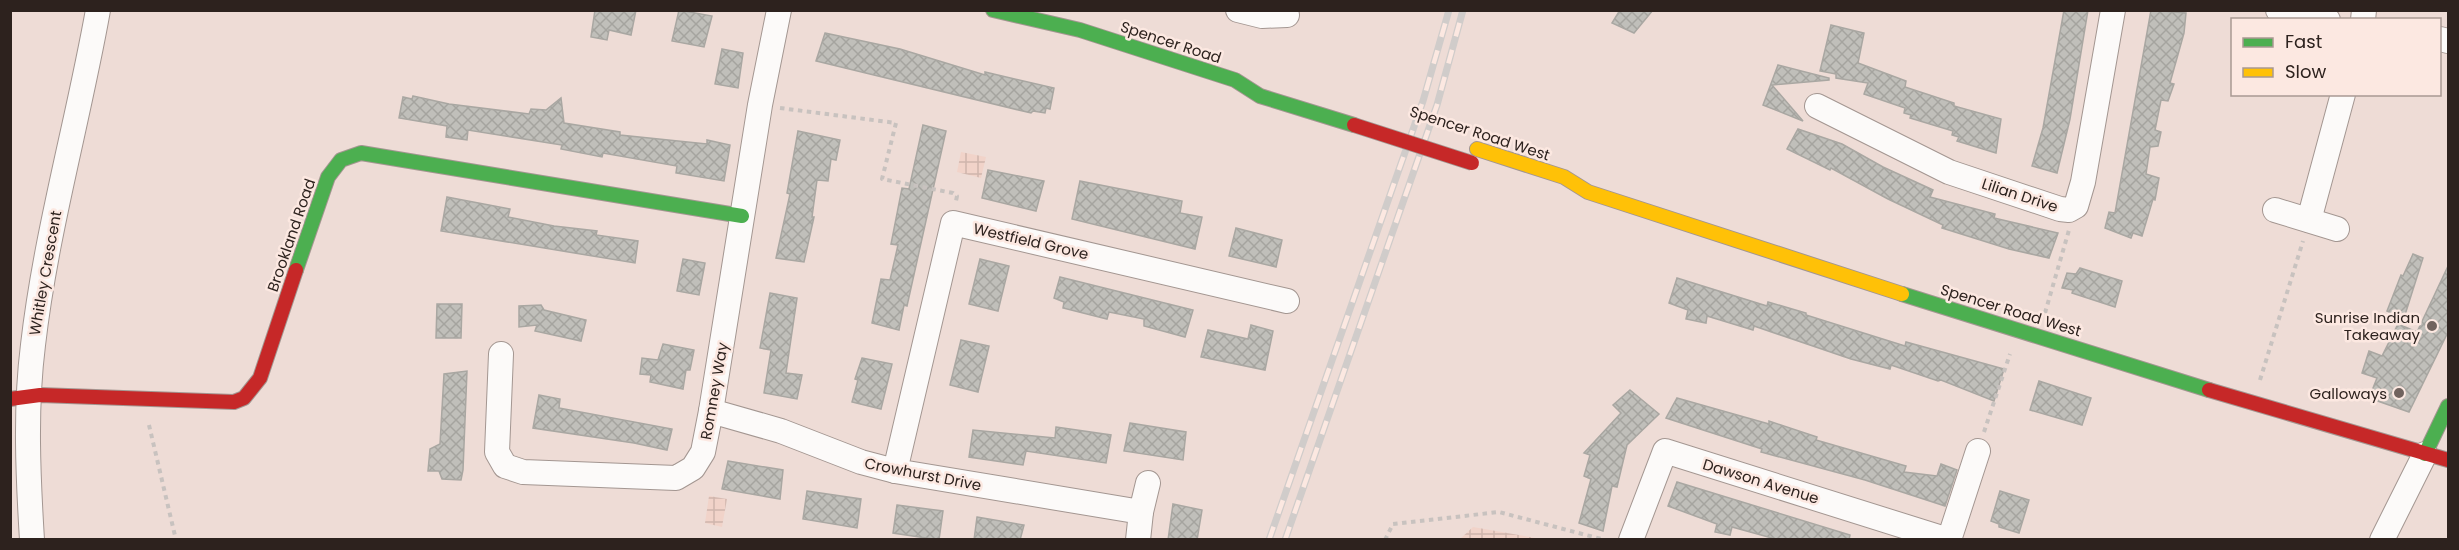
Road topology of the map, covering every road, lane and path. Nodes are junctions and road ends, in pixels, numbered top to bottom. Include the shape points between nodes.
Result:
1 (98, 10) edge
2 (779, 10) edge
3 (993, 10) edge
4 (1238, 10) edge
5 (2113, 10) edge
6 (2278, 10) edge
7 (1024, 13) edge
8 (1287, 15) dead end
9 (2318, 18) edge
10 (1235, 80) junction
11 (1265, 82) dead end
12 (2342, 96) edge
13 (760, 105) junction
14 (1817, 106) dead end
15 (1471, 147) dead end
16 (1477, 165) dead end
17 (1558, 190) dead end
18 (1588, 192) junction
19 (2076, 206) junction
20 (2275, 210) dead end
21 (742, 216) junction
22 (2309, 220) junction
23 (953, 223) junction
24 (2337, 229) dead end
25 (1287, 301) dead end
26 (2018, 331) junction
27 (2039, 336) junction
28 (501, 354) dead end
29 (19, 397) edge
30 (143, 398) junction
31 (2253, 403) junction
32 (2448, 406) edge
33 (711, 411) junction
34 (1977, 453) joint
35 (2425, 454) junction
36 (2448, 460) edge
37 (895, 471) junction
38 (1148, 483) dead end
39 (1141, 512) junction
40 (32, 540) edge
41 (176, 540) edge
42 (1138, 540) edge
43 (1386, 540) edge
44 (1605, 540) edge
45 (1631, 540) edge
46 (1949, 540) edge
47 (2382, 540) edge

1 - 29 street, Whitley Crescent
2 - 13 street, Romney Way
3 - 7 street, Spencer Road
4 - 8 street via 1262,16
5 - 19 street, Lilian Drive
6 - 9 street
7 - 10 street, Spencer Road
10 - 11 street, Spencer Road
10 - 16 street, Spencer Road, bridge via 1260,96
12 - 22 street
13 - 21 street, Romney Way
13 - 23 path via 896,123 882,179 953,193 957,196
14 - 19 street, Lilian Drive via 1949,172 2060,209
15 - 18 street, Spencer Road West via 1564,177
17 - 18 street, Spencer Road West
18 - 26 street, Spencer Road West
19 - 27 path
20 - 22 street
21 - 30 street, Brookland Road via 361,153 341,160 328,177 260,378 244,398 234,402
21 - 33 street, Romney Way
22 - 24 street
22 - 31 path
23 - 25 street, Westfield Grove
23 - 37 street, Westfield Grove
26 - 27 street, Spencer Road West
26 - 34 path
27 - 31 street, Spencer Road West
28 - 33 street, Romney Way via 497,452 505,466 523,472 676,478 693,468 703,452
29 - 30 street, Brookland Road
29 - 40 street, Whitley Crescent
30 - 41 path
31 - 35 street, Spencer Road West
32 - 35 street
33 - 37 street, Crowhurst Drive
34 - 46 street
35 - 36 street, Spencer Road West
35 - 47 street
37 - 39 street, Crowhurst Drive
38 - 39 street
39 - 42 street
43 - 44 path via 1393,524 1499,512
45 - 46 street, Dawson Avenue via 1665,451

